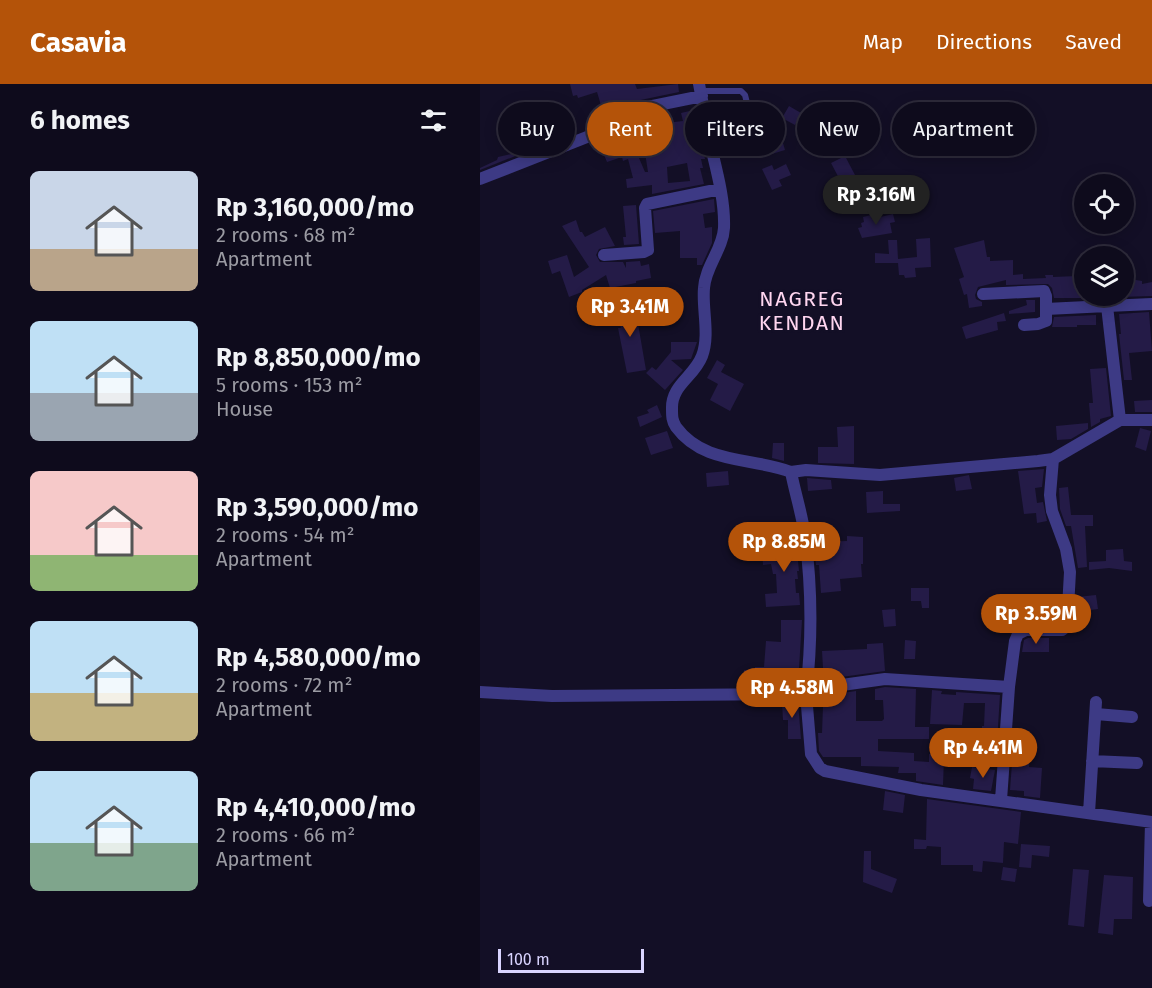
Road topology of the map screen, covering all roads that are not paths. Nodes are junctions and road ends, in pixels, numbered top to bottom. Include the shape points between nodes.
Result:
1 (700, 90) edge
2 (747, 102) edge
3 (480, 179) edge
4 (720, 189) junction
5 (604, 255) dead end
6 (982, 294) dead end
7 (1152, 304) edge
8 (1134, 305) edge
9 (1107, 306) joint
10 (1046, 309) junction
11 (1024, 325) dead end
12 (1120, 420) junction
13 (1152, 420) edge
14 (1053, 459) junction
15 (791, 472) junction
16 (1009, 687) junction
17 (480, 692) edge
18 (806, 692) junction
19 (1132, 717) dead end
20 (1092, 761) junction
21 (1137, 764) dead end
22 (1001, 800) junction
23 (1089, 813) junction
24 (1151, 822) edge
25 (1150, 887) edge
26 (1149, 901) dead end

1 - 2 lane via 741,92
1 - 3 street via 633,110 615,126
1 - 4 street
4 - 5 street via 647,204 648,250
4 - 15 street via 724,228 704,283 703,353 698,366 675,391 672,419 696,447
6 - 10 street via 1041,290 1046,293
7 - 8 street
9 - 10 street
9 - 12 street
10 - 11 street via 1045,322
12 - 13 street
12 - 14 street
14 - 15 street via 880,474
14 - 16 street via 1051,503 1070,572 1067,626 1062,630 1026,630 1018,634
15 - 18 street via 805,536 811,627
16 - 18 street via 885,679
16 - 22 street
17 - 18 street via 552,696
18 - 22 street via 811,754 820,768 921,790
19 - 20 street via 1096,708
20 - 21 street
20 - 23 street
22 - 23 street
23 - 24 street
24 - 25 street
25 - 26 street

